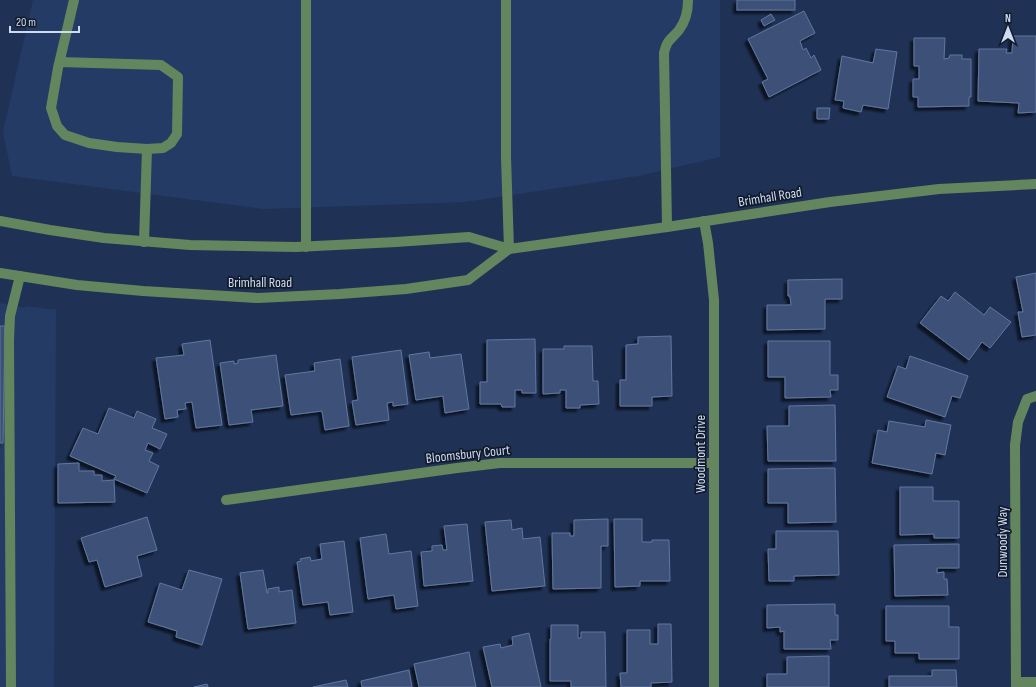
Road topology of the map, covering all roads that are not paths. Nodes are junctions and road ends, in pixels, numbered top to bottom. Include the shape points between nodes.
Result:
1 (74, 0) edge
2 (306, 0) edge
3 (506, 0) edge
4 (688, 0) edge
5 (60, 62) junction
6 (147, 149) junction
7 (1036, 184) edge
8 (0, 221) edge
9 (704, 221) junction
10 (667, 227) junction
11 (144, 242) junction
12 (306, 247) junction
13 (509, 249) junction
14 (0, 273) edge
15 (20, 276) junction
16 (1032, 398) edge
17 (714, 463) junction
18 (226, 500) dead end
19 (1036, 682) edge
20 (1016, 685) edge
21 (11, 687) edge
22 (714, 687) edge

1 - 5 street
2 - 12 street
3 - 13 street
4 - 10 street via 685,20 680,30 666,43 664,53
5 - 6 street via 51,108 57,126 65,135 90,143
5 - 6 street via 161,65 178,77 177,134 171,143 163,148
6 - 11 street
7 - 9 street, Brimhall Road via 939,189
8 - 11 street, Brimhall Road
9 - 10 street, Brimhall Road
9 - 17 street, Woodmont Drive via 714,300
10 - 13 street, Brimhall Road
11 - 12 street, Brimhall Road
12 - 13 street, Brimhall Road via 469,237
13 - 15 street, Brimhall Road via 468,280 406,289 340,294 258,298 85,286
14 - 15 street, Brimhall Road
15 - 21 street via 10,316 9,340
16 - 20 street, Dunwoody Way via 1018,422 1015,446
17 - 18 street, Bloomsbury Court via 500,463
17 - 22 street, Woodmont Drive
19 - 20 street

